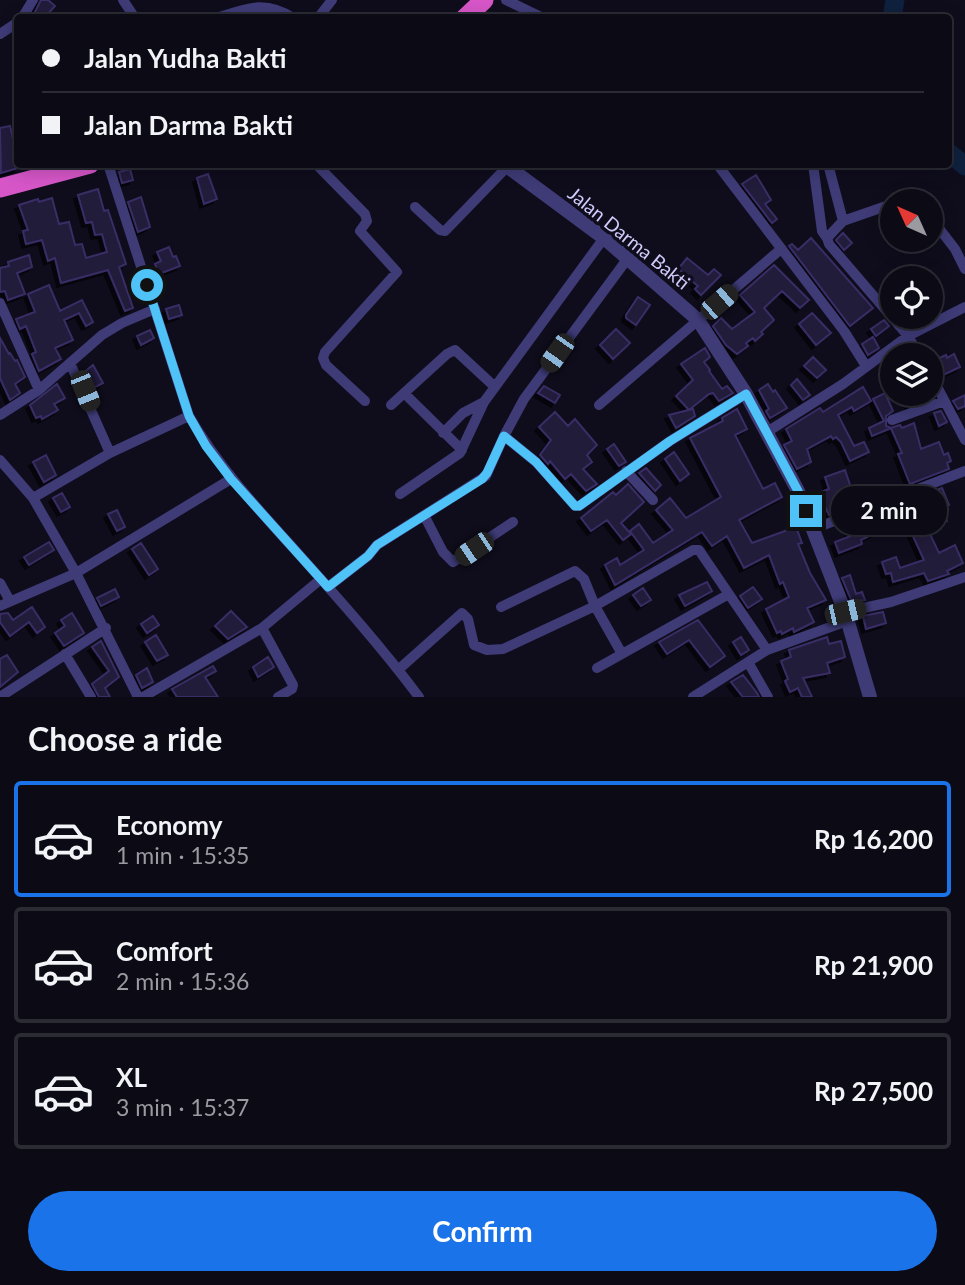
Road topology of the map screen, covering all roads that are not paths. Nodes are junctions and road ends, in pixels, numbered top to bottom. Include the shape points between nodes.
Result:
1 (332, 0) edge
2 (484, 0) edge
3 (506, 0) edge
4 (267, 3) edge
5 (230, 14) edge
6 (286, 14) edge
7 (321, 14) edge
8 (469, 14) edge
9 (535, 14) edge
10 (75, 168) edge
11 (109, 168) edge
12 (320, 168) edge
13 (503, 168) edge
14 (508, 168) edge
15 (720, 168) edge
16 (814, 168) edge
17 (829, 168) edge
18 (0, 188) edge
19 (415, 207) dead end
20 (880, 208) edge
21 (843, 221) junction
22 (943, 233) edge
23 (604, 238) junction
24 (827, 238) junction
25 (781, 249) junction
26 (628, 258) junction
27 (965, 269) edge
28 (0, 303) edge
29 (965, 307) edge
30 (155, 309) junction
31 (698, 320) junction
32 (908, 336) junction
33 (912, 343) edge
34 (71, 363) junction
35 (866, 366) junction
36 (495, 387) junction
37 (39, 390) junction
38 (405, 394) junction
39 (746, 394) junction
40 (365, 401) dead end
41 (944, 401) joint
42 (484, 402) junction
43 (391, 405) dead end
44 (599, 405) dead end
45 (0, 415) edge
46 (189, 416) junction
47 (892, 420) dead end
48 (767, 432) junction
49 (443, 433) junction
50 (504, 436) junction
51 (965, 439) edge
52 (462, 450) junction
53 (110, 453) junction
54 (0, 460) edge
55 (626, 471) junction
56 (965, 471) edge
57 (231, 479) junction
58 (400, 494) dead end
59 (33, 498) junction
60 (653, 499) dead end
61 (425, 517) junction
62 (513, 522) dead end
63 (813, 529) junction
64 (76, 573) junction
65 (965, 577) edge
66 (0, 583) edge
67 (325, 583) junction
68 (729, 594) junction
69 (5, 604) edge
70 (595, 606) junction
71 (501, 607) dead end
72 (846, 617) junction
73 (106, 628) junction
74 (262, 628) junction
75 (767, 650) junction
76 (65, 654) junction
77 (622, 654) junction
78 (748, 662) junction
79 (597, 668) dead end
80 (398, 670) junction
81 (138, 696) edge
82 (0, 697) edge
83 (91, 697) edge
84 (278, 697) edge
85 (419, 697) edge
86 (693, 697) edge
87 (768, 697) edge
88 (870, 697) edge

1 - 7 street
2 - 8 highway
3 - 9 street
4 - 5 street
4 - 6 street
10 - 18 highway
11 - 30 street
12 - 40 street via 365,214 367,221 360,231 397,272 323,358
13 - 19 street via 445,231
14 - 23 street, Jalan Darma Bakti
15 - 25 street
16 - 24 street via 822,231
17 - 21 street
20 - 21 street
21 - 24 street
22 - 27 street
23 - 26 street, Jalan Darma Bakti
23 - 36 street
24 - 32 street
25 - 31 street
25 - 35 street
26 - 31 street, Jalan Darma Bakti
26 - 50 street via 537,380
28 - 37 street
29 - 32 street
30 - 34 street via 102,335
30 - 46 street
31 - 39 street, Jalan Darma Bakti
31 - 44 street
32 - 33 street
32 - 35 street
34 - 37 street
34 - 53 street
35 - 48 street
36 - 38 street via 455,350
36 - 42 street
37 - 45 street
38 - 43 street
38 - 49 street
39 - 48 street, Jalan Darma Bakti
39 - 55 street
41 - 47 street
41 - 51 street
42 - 49 street via 463,413
42 - 52 street
46 - 53 street
46 - 57 street
48 - 63 street, Jalan Darma Bakti
49 - 52 street
50 - 55 street via 536,462 576,507
50 - 61 street via 485,476
52 - 58 street
53 - 59 street
54 - 59 street
55 - 60 street
56 - 63 street
57 - 64 street
57 - 67 street
59 - 64 street
61 - 62 street via 453,562
61 - 67 street
63 - 72 street, Jalan Darma Bakti
64 - 69 street
64 - 73 street
65 - 72 street
66 - 69 street
67 - 74 street
67 - 80 street
68 - 70 street via 699,550 693,550
68 - 75 street
68 - 77 street
70 - 71 street via 584,579 575,571
70 - 77 street
70 - 80 street via 494,651 474,645 468,619 462,613
72 - 75 street
72 - 88 street, Jalan Darma Bakti
73 - 76 street
73 - 81 street
74 - 81 street
74 - 84 street via 293,685
75 - 78 street
76 - 82 street
76 - 83 street
77 - 79 street
78 - 86 street
78 - 87 street
80 - 85 street

